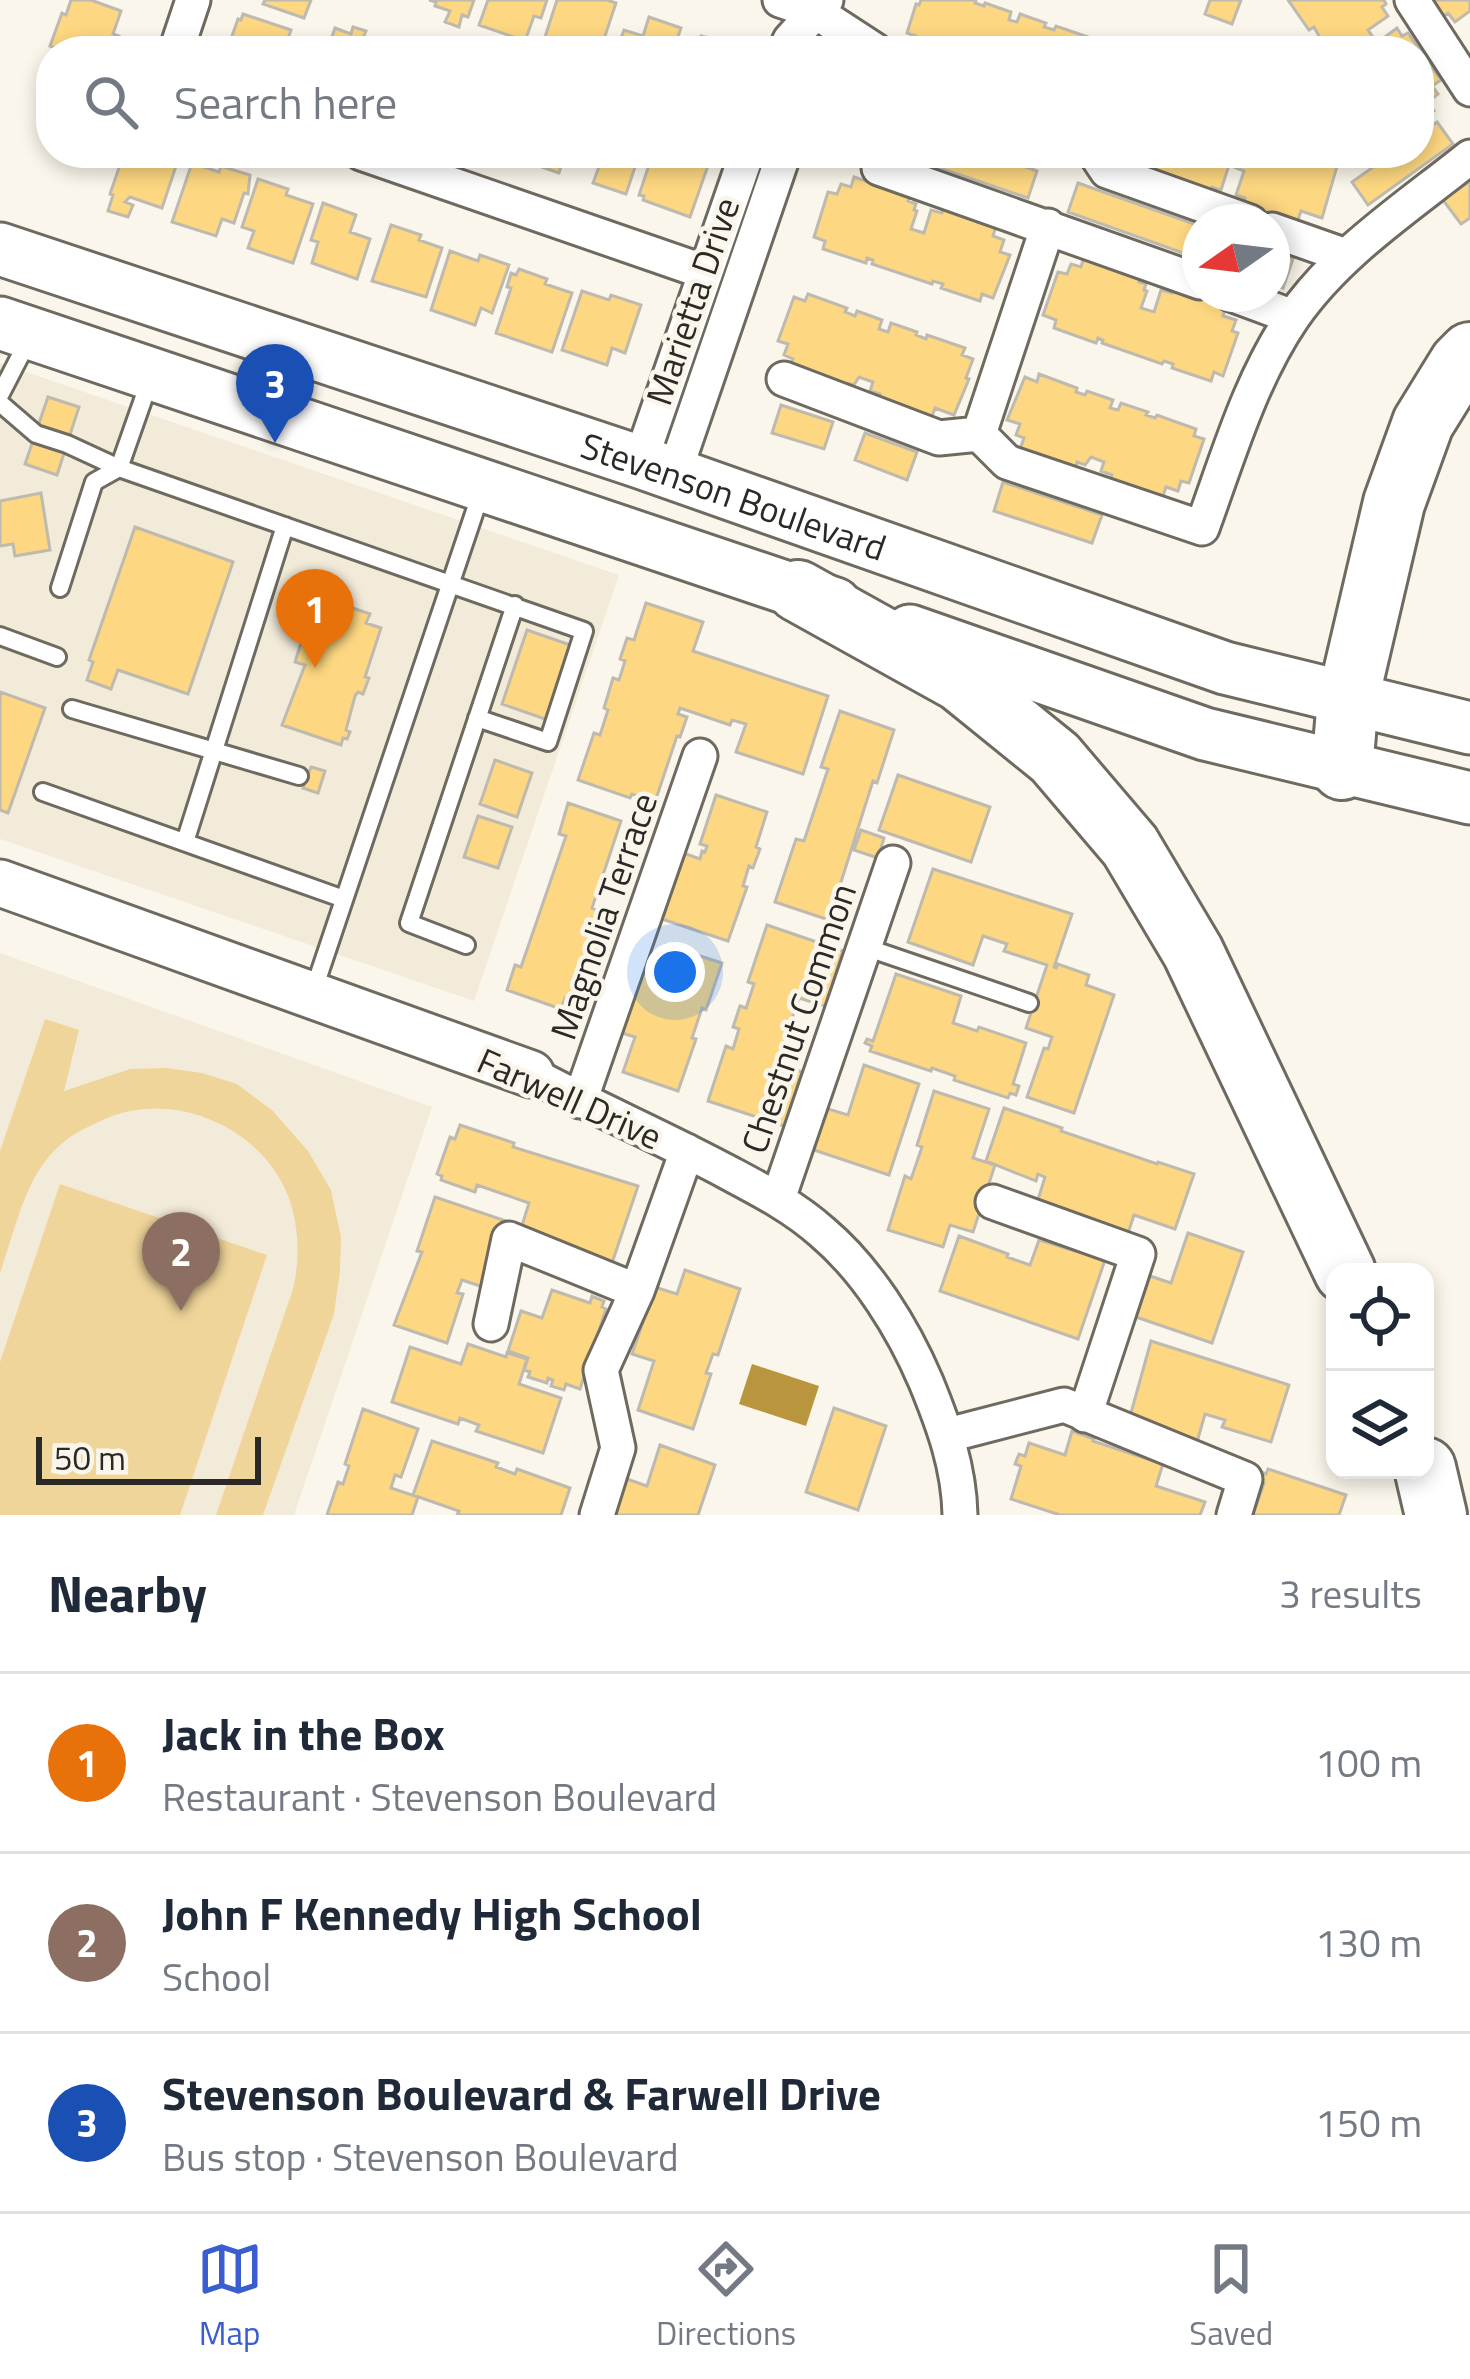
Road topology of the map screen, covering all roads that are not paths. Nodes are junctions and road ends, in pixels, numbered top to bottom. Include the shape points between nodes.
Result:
1 (193, 0) edge
2 (780, 0) edge
3 (1412, 0) edge
4 (820, 6) edge
5 (181, 36) edge
6 (794, 36) edge
7 (857, 36) edge
8 (1470, 88) edge
9 (1470, 157) edge
10 (405, 168) edge
11 (741, 168) edge
12 (778, 168) edge
13 (879, 168) edge
14 (1105, 168) edge
15 (1200, 204) edge
16 (1048, 226) junction
17 (1290, 236) edge
18 (0, 249) edge
19 (1346, 256) junction
20 (705, 272) junction
21 (1182, 275) edge
22 (1280, 312) edge
23 (1293, 317) junction
24 (16, 328) edge
25 (1470, 353) edge
26 (152, 374) junction
27 (784, 379) dead end
28 (0, 399) edge
29 (979, 434) junction
30 (657, 468) junction
31 (119, 469) junction
32 (483, 487) junction
33 (285, 526) junction
34 (451, 584) junction
35 (60, 588) dead end
36 (798, 591) junction
37 (515, 605) junction
38 (0, 636) edge
39 (57, 657) dead end
40 (1348, 699) junction
41 (72, 709) dead end
42 (477, 718) junction
43 (1470, 728) edge
44 (214, 751) junction
45 (700, 756) dead end
46 (1342, 769) junction
47 (299, 776) dead end
48 (43, 791) dead end
49 (1470, 798) edge
50 (185, 842) junction
51 (892, 863) dead end
52 (0, 883) edge
53 (344, 899) junction
54 (466, 945) dead end
55 (865, 947) junction
56 (312, 995) junction
57 (1029, 1003) dead end
58 (531, 1074) joint
59 (580, 1101) junction
60 (687, 1150) junction
61 (778, 1199) junction
62 (993, 1202) dead end
63 (1341, 1263) edge
64 (637, 1291) junction
65 (491, 1324) dead end
66 (1085, 1415) junction
67 (948, 1435) junction
68 (1428, 1479) edge
69 (597, 1515) edge
70 (960, 1515) edge
71 (1234, 1515) edge
72 (1436, 1515) edge

1 - 5 street
2 - 4 street
3 - 8 street
4 - 6 street
4 - 7 street
9 - 19 street
10 - 20 street
11 - 20 street, Marietta Drive
12 - 30 street, Marietta Drive
13 - 16 street
14 - 15 street
16 - 21 street
16 - 29 street
17 - 19 street
18 - 30 main road, Stevenson Boulevard
19 - 23 street
20 - 30 street, Marietta Drive
22 - 23 street
23 - 29 street via 1252,394 1202,528 1007,462
24 - 26 main road, Stevenson Boulevard
24 - 28 lane
25 - 40 highway via 1423,423 1394,502
26 - 31 lane
26 - 32 main road, Stevenson Boulevard
27 - 29 street via 939,438
28 - 31 lane via 36,434
30 - 40 main road, Stevenson Boulevard via 1225,668
31 - 33 lane
31 - 35 lane via 94,482
32 - 34 lane
32 - 36 main road, Stevenson Boulevard
33 - 34 lane
33 - 44 lane
34 - 37 lane
34 - 53 lane
36 - 46 main road, Stevenson Boulevard via 1178,725
36 - 63 highway via 960,681 1055,758 1130,846 1193,952
37 - 42 lane
37 - 42 lane via 584,631 548,742
38 - 39 lane
40 - 43 main road, Stevenson Boulevard
40 - 46 highway
41 - 44 lane
42 - 54 lane via 409,923
44 - 47 lane
44 - 50 lane
45 - 59 street, Magnolia Terrace
46 - 49 main road, Stevenson Boulevard
48 - 50 lane
50 - 53 lane
51 - 55 street, Chestnut Common
52 - 56 street, Farwell Drive
53 - 56 lane
55 - 57 lane
55 - 61 street, Chestnut Common
56 - 58 street, Farwell Drive
58 - 59 street, Farwell Drive
59 - 60 street, Farwell Drive
60 - 61 street, Farwell Drive
60 - 64 street
61 - 67 street, Farwell Drive via 860,1271 912,1350
62 - 66 street via 1138,1254
64 - 65 street via 508,1239
64 - 69 street via 601,1370 618,1448
66 - 67 street via 1064,1405
66 - 71 street via 1245,1479
67 - 70 street, Farwell Drive
68 - 72 highway

